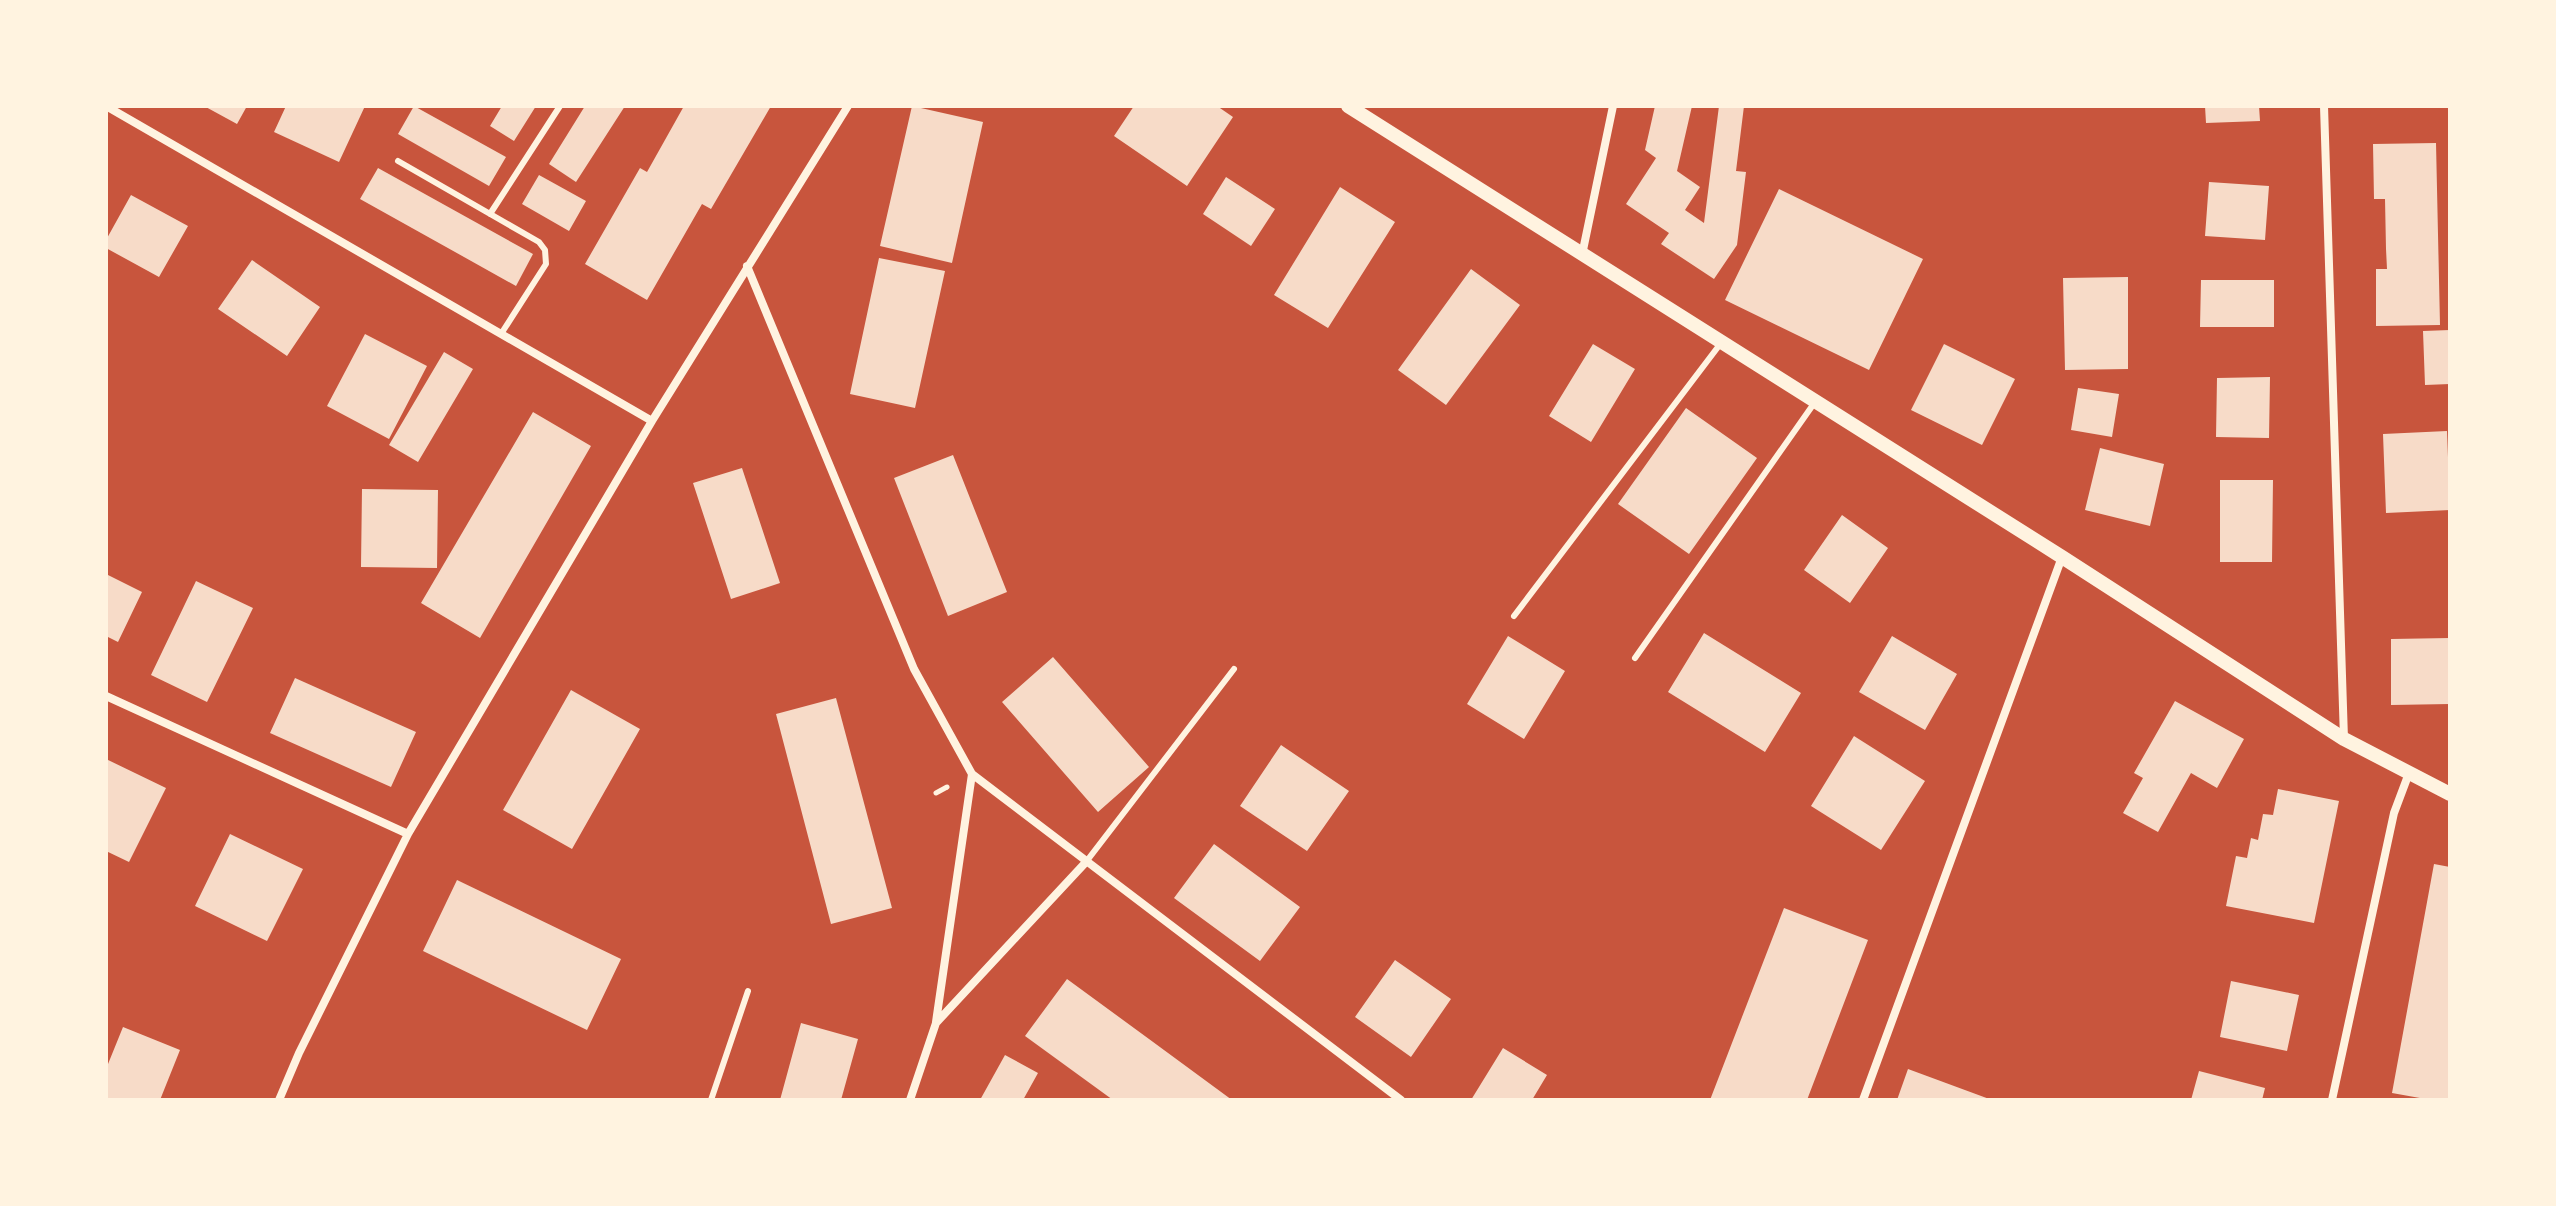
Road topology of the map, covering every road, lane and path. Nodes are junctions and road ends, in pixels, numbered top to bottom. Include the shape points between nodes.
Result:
1 (106, 106) edge
2 (560, 106) edge
3 (848, 106) edge
4 (1348, 106) edge
5 (1613, 106) edge
6 (2324, 106) edge
7 (398, 161) dead end
8 (490, 214) junction
9 (1582, 256) junction
10 (747, 266) junction
11 (501, 334) junction
12 (1721, 343) junction
13 (1815, 402) junction
14 (652, 421) junction
15 (2062, 557) junction
16 (1514, 616) dead end
17 (1635, 658) dead end
18 (1234, 669) dead end
19 (106, 696) edge
20 (2344, 739) junction
21 (2409, 773) junction
22 (972, 774) junction
23 (2450, 794) edge
24 (408, 834) junction
25 (1086, 862) junction
26 (748, 991) dead end
27 (936, 1023) junction
28 (279, 1100) edge
29 (711, 1100) edge
30 (910, 1100) edge
31 (1401, 1100) edge
32 (1863, 1100) edge
33 (2332, 1100) edge

1 - 11 street
2 - 8 lane
3 - 10 street
4 - 9 street
5 - 9 street
6 - 20 street
7 - 8 lane
8 - 11 lane via 545,250 546,264
9 - 12 street
10 - 14 street
10 - 22 street via 914,669
11 - 14 street
12 - 13 street
12 - 16 lane
13 - 15 street
13 - 17 lane
14 - 24 street
15 - 20 street
15 - 32 street
18 - 25 lane
19 - 24 street
20 - 21 street
21 - 23 street
21 - 33 street via 2394,813
22 - 25 street
22 - 27 street
24 - 28 street
25 - 27 street
25 - 31 street
26 - 29 lane
27 - 30 street

